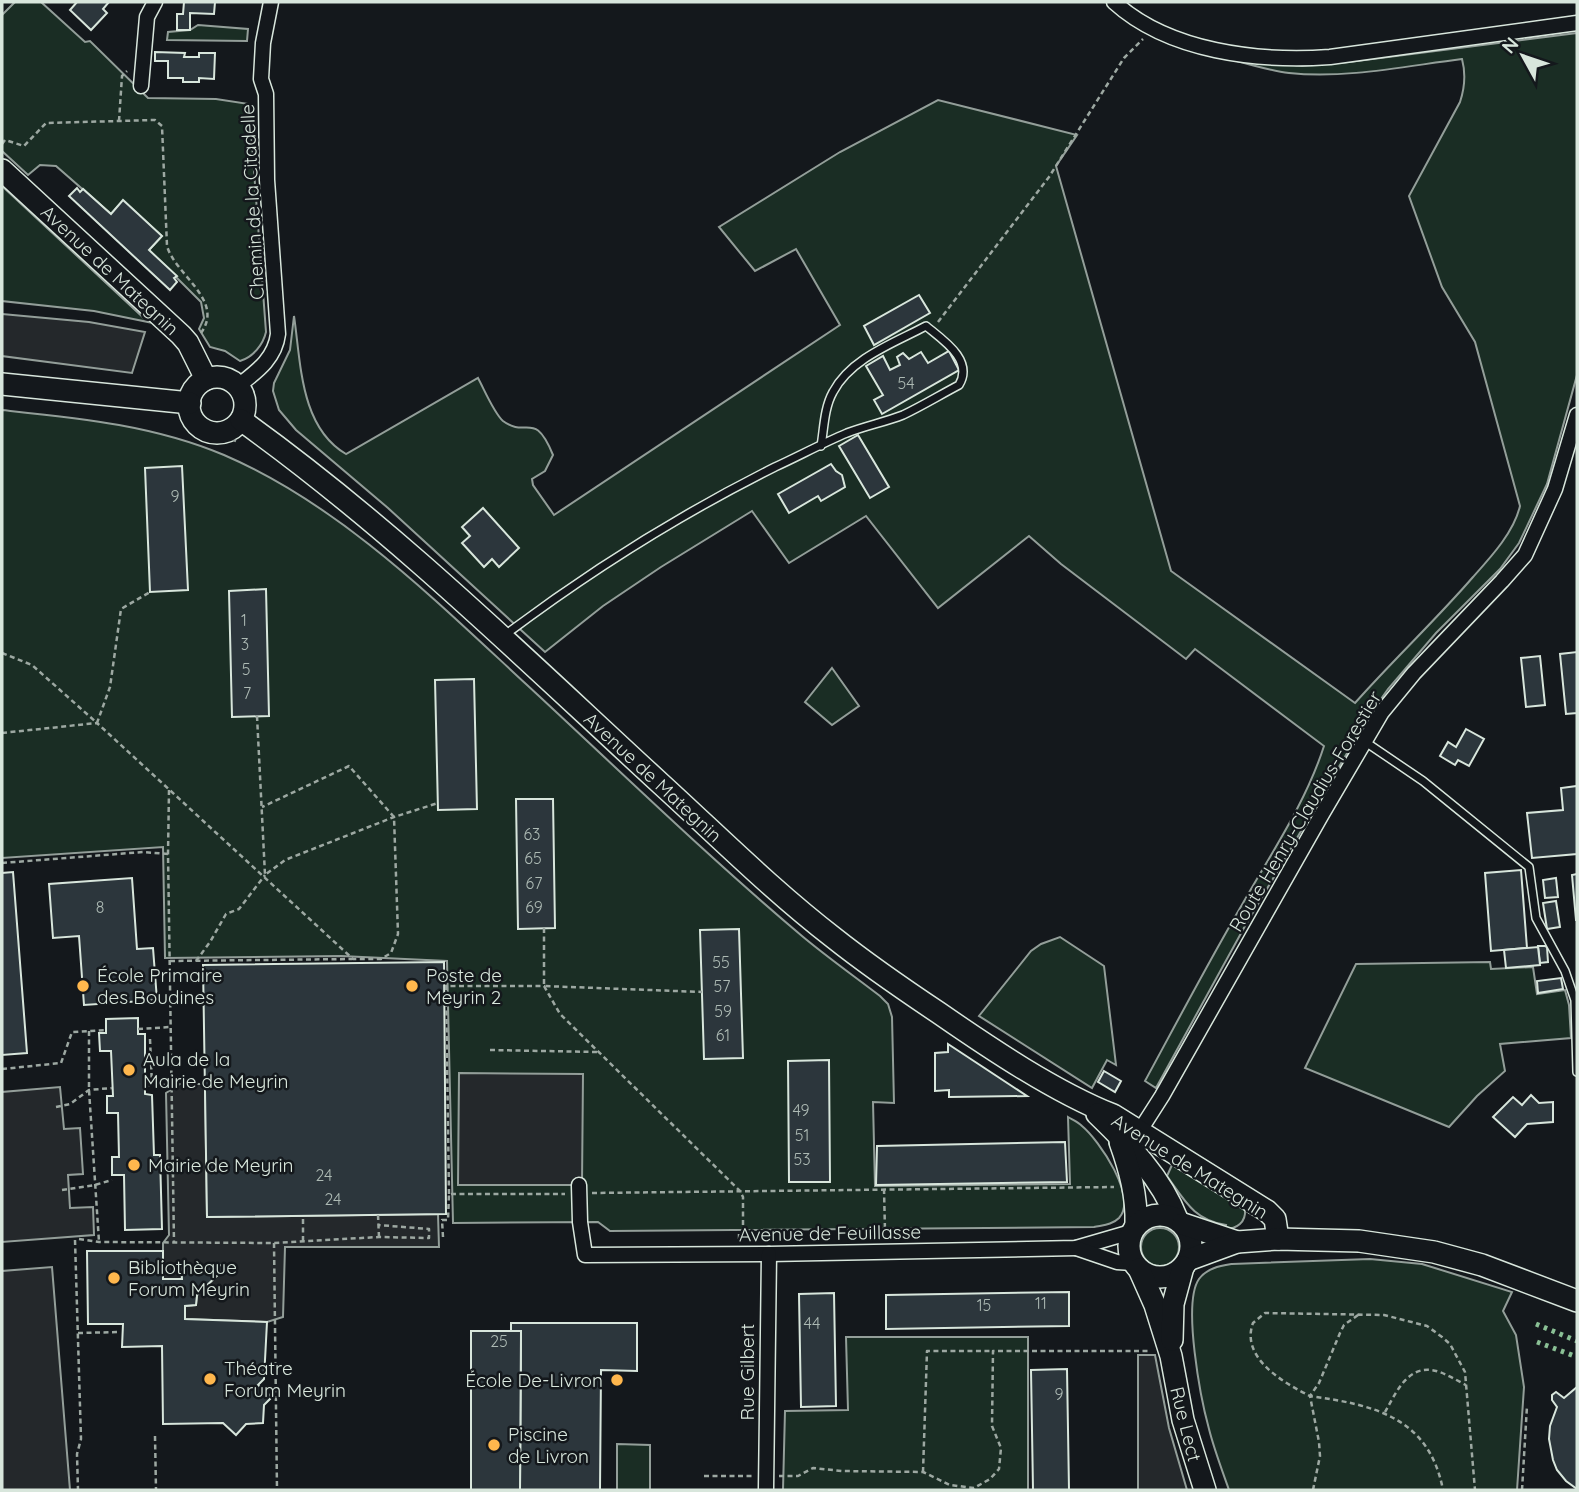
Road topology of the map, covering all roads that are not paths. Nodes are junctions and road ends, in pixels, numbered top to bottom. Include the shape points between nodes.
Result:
1 (155, 2) edge
2 (271, 2) edge
3 (1114, 2) edge
4 (1577, 23) edge
5 (141, 86) dead end
6 (2, 170) edge
7 (206, 379) junction
8 (2, 384) edge
9 (238, 386) junction
10 (190, 402) junction
11 (1577, 415) edge
12 (241, 420) junction
13 (821, 446) junction
14 (502, 637) junction
15 (1364, 741) junction
16 (1577, 1072) edge
17 (1088, 1105) junction
18 (1139, 1132) junction
19 (1118, 1136) junction
20 (579, 1185) dead end
21 (1180, 1222) junction
22 (1134, 1229) junction
23 (1278, 1239) junction
24 (1237, 1242) junction
25 (1076, 1248) junction
26 (769, 1254) junction
27 (1186, 1264) junction
28 (1136, 1266) junction
29 (1577, 1301) edge
30 (1162, 1353) junction
31 (766, 1490) edge
32 (1205, 1490) edge

1 - 5 street via 147,16
2 - 9 street, Chemin de la Citadelle via 261,79 266,94 278,334 268,359
3 - 4 street via 1175,40 1295,60
6 - 7 main road, Avenue de Mategnin via 170,324 188,343
7 - 9 main road via 226,378
7 - 10 main road via 196,387
8 - 10 main road
9 - 12 main road via 245,402
10 - 12 main road via 193,419 206,430 228,431
11 - 15 street, Route Henry-Claudius-Forestier via 1558,480 1525,555 1414,673
12 - 14 main road, Avenue de Mategnin via 355,506
13 - 13 lane via 905,414 959,385 964,377 953,349 926,326 861,360 834,390
13 - 14 lane via 667,526
14 - 17 main road, Avenue de Mategnin via 832,937 954,1023
15 - 16 lane via 1423,780 1529,867 1536,918 1575,1000
15 - 18 street, Route Henry-Claudius-Forestier
17 - 18 main road, Avenue de Mategnin
17 - 19 main road, Avenue de Mategnin
18 - 23 main road, Avenue de Mategnin via 1266,1211 1275,1219
19 - 21 main road, Avenue de Mategnin via 1148,1167
19 - 22 main road, Avenue de Mategnin via 1133,1184
20 - 26 street, Avenue de Feuillasse via 585,1255
21 - 22 main road via 1165,1214 1152,1215
21 - 24 main road, Avenue de Mategnin
21 - 27 main road via 1192,1244
22 - 25 street, Avenue de Feuillasse
22 - 28 main road via 1128,1248
23 - 24 main road, Avenue de Mategnin
23 - 29 main road, Avenue de Mategnin via 1359,1241 1434,1252
24 - 27 main road, Avenue de Mategnin
25 - 26 street, Avenue de Feuillasse
25 - 28 street, Avenue de Feuillasse
26 - 31 street, Rue Gilbert
27 - 28 main road via 1161,1277
27 - 30 main road, Rue Lect
28 - 30 main road, Rue Lect via 1155,1305
30 - 32 main road, Rue Lect

